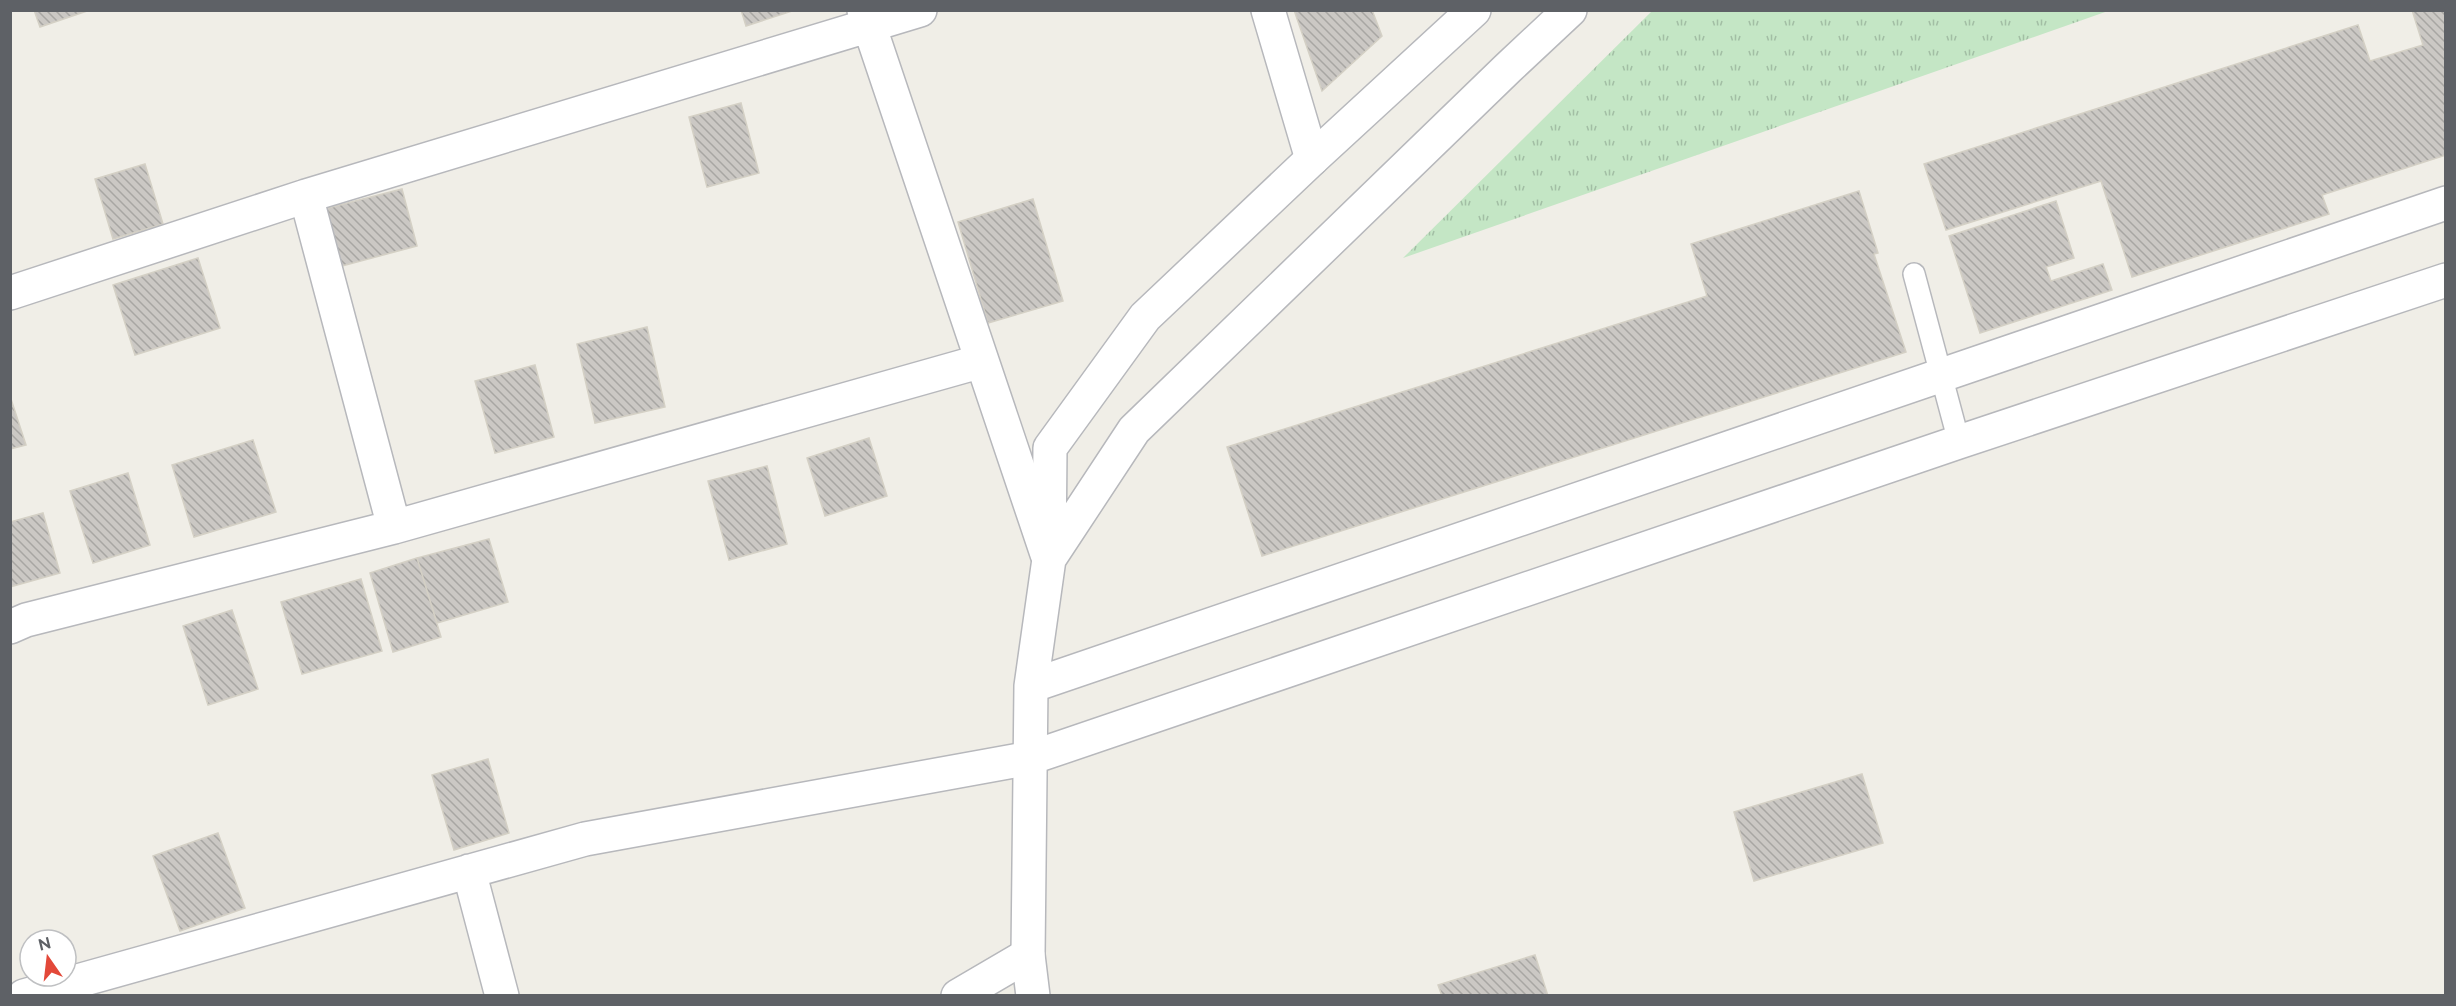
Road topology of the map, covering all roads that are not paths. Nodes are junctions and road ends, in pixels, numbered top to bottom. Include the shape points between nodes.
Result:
1 (920, 10) edge
2 (1268, 10) edge
3 (1474, 10) edge
4 (1570, 10) edge
5 (866, 19) edge
6 (1312, 159) junction
7 (306, 196) junction
8 (2445, 203) edge
9 (1914, 274) dead end
10 (2445, 280) edge
11 (10, 293) edge
12 (982, 361) junction
13 (1940, 377) junction
14 (1959, 442) junction
15 (394, 527) junction
16 (1049, 559) junction
17 (10, 627) edge
18 (1031, 686) junction
19 (1030, 758) junction
20 (469, 871) junction
21 (1028, 955) junction
22 (24, 996) edge
23 (502, 996) edge
24 (958, 996) edge
25 (1034, 996) edge

1 - 5 street
2 - 6 street
3 - 6 street
4 - 16 street via 1134,430
5 - 7 street
5 - 12 street
6 - 16 street via 1145,317 1050,448
7 - 11 street
7 - 15 street
8 - 13 street
9 - 13 lane
10 - 14 street
12 - 15 street
12 - 16 street
13 - 14 lane
13 - 18 street
14 - 19 street
15 - 17 street
16 - 18 street
18 - 19 street
19 - 20 street via 585,839
19 - 21 street
20 - 22 street
20 - 23 street
21 - 24 street
21 - 25 street

